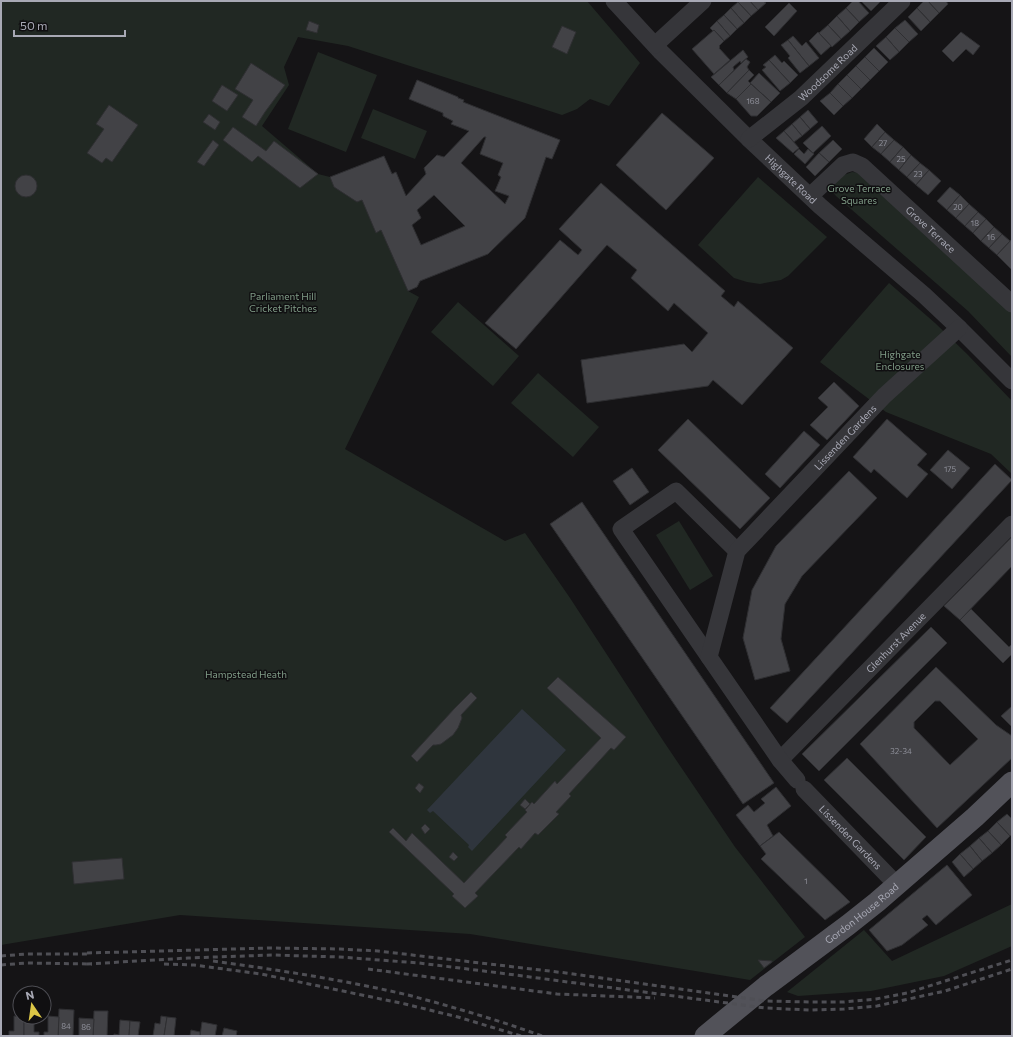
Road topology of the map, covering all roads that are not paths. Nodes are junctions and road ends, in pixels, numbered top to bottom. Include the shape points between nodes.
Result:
1 (614, 1) edge
2 (703, 1) edge
3 (902, 1) edge
4 (654, 45) junction
5 (749, 139) junction
6 (810, 196) junction
7 (1012, 304) edge
8 (959, 328) junction
9 (1012, 381) edge
10 (1012, 524) edge
11 (737, 551) junction
12 (709, 657) junction
13 (780, 760) junction
14 (1012, 782) edge
15 (897, 885) junction
16 (705, 1036) edge

1 - 4 street, Highgate Road
2 - 4 street
3 - 5 street, Woodsome Road via 801,98
4 - 5 street, Highgate Road
5 - 6 street, Highgate Road
6 - 7 street, Grove Terrace via 843,165 853,162 862,166
6 - 8 street, Highgate Road
8 - 9 street, Highgate Road
8 - 11 street, Lissenden Gardens via 884,396
10 - 13 street, Glenhurst Avenue
11 - 12 street, Lissenden Gardens
11 - 12 street, Lissenden Gardens via 676,491 621,529
12 - 13 street, Lissenden Gardens
13 - 15 street, Lissenden Gardens
14 - 15 main road, Gordon House Road
15 - 16 main road, Gordon House Road

